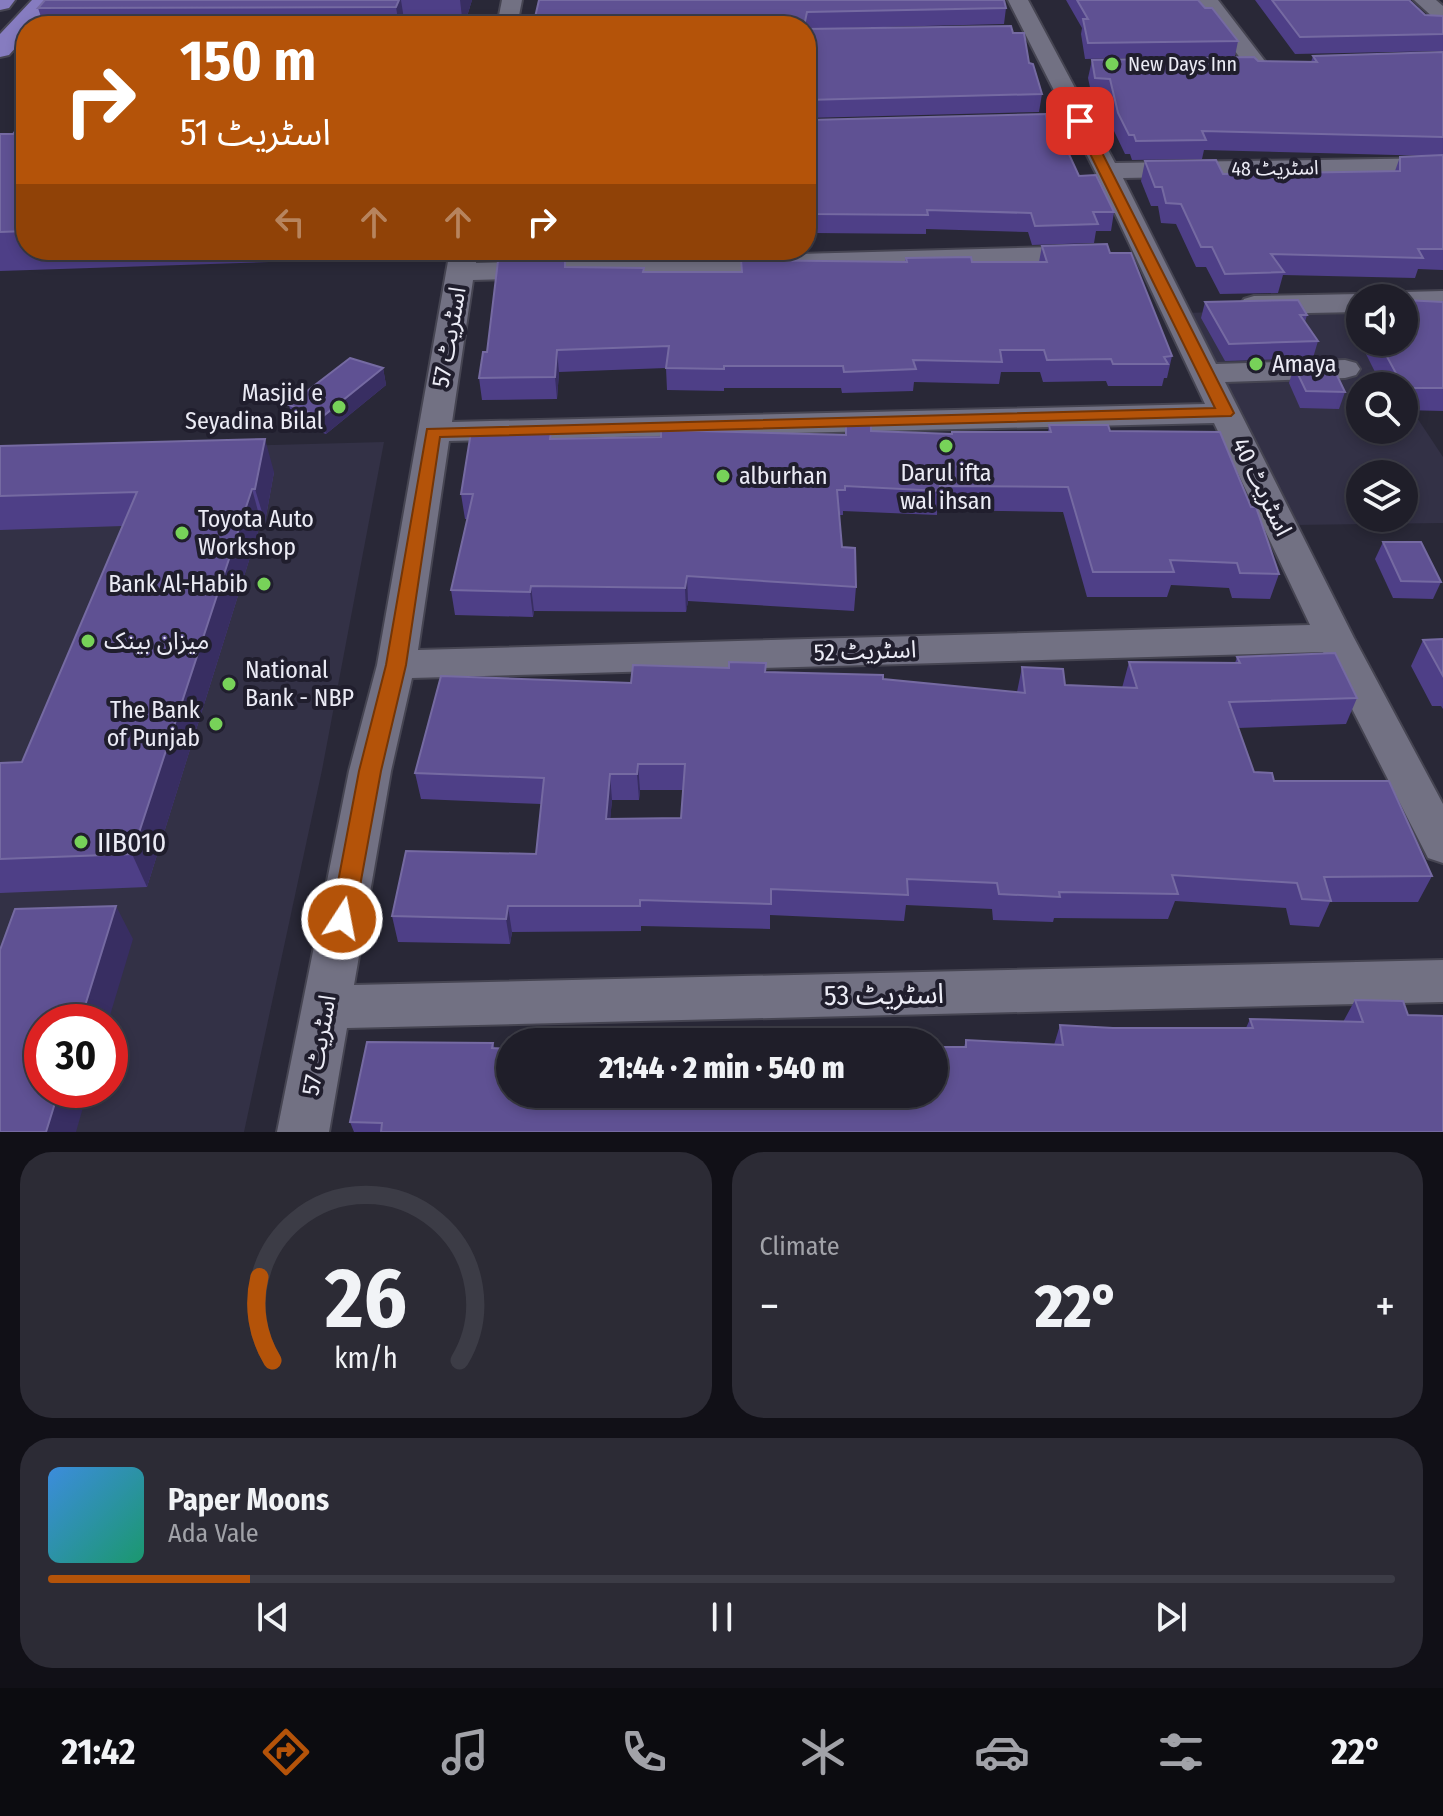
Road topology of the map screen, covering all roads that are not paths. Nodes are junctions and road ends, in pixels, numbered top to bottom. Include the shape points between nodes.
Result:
1 (46, 0) edge
2 (1018, 0) edge
3 (1207, 0) edge
4 (1424, 0) edge
5 (31, 16) edge
6 (1443, 16) edge
7 (16, 32) edge
8 (0, 49) edge
9 (1225, 66) edge
10 (1443, 165) edge
11 (1107, 171) junction
12 (1146, 253) junction
13 (816, 257) edge
14 (548, 260) edge
15 (462, 261) edge
16 (1443, 300) edge
17 (1418, 301) edge
18 (1346, 303) edge
19 (1202, 306) junction
20 (1345, 369) dead end
21 (1206, 373) junction
22 (1226, 413) junction
23 (433, 432) junction
24 (1335, 638) junction
25 (396, 665) junction
26 (1443, 845) edge
27 (1443, 981) edge
28 (326, 1007) junction
29 (303, 1132) edge

1 - 5 main road
2 - 11 street, اسٹریٹ 40 via 1020,34 1068,68 1065,122
3 - 9 street via 1264,65
4 - 6 street
7 - 8 main road
10 - 11 street, اسٹریٹ 48
11 - 12 street, اسٹریٹ 40
12 - 13 street
12 - 19 street, اسٹریٹ 40
14 - 15 street
15 - 23 street, اسٹریٹ 57
16 - 17 street
18 - 19 street
19 - 21 street, اسٹریٹ 40
20 - 21 street
21 - 22 street, اسٹریٹ 40
22 - 23 street
22 - 24 street, اسٹریٹ 40
23 - 25 street, اسٹریٹ 57
24 - 25 street, اسٹریٹ 52
24 - 26 street, اسٹریٹ 40
25 - 28 street, اسٹریٹ 57 via 370,771
27 - 28 street, اسٹریٹ 53
28 - 29 street, اسٹریٹ 57

